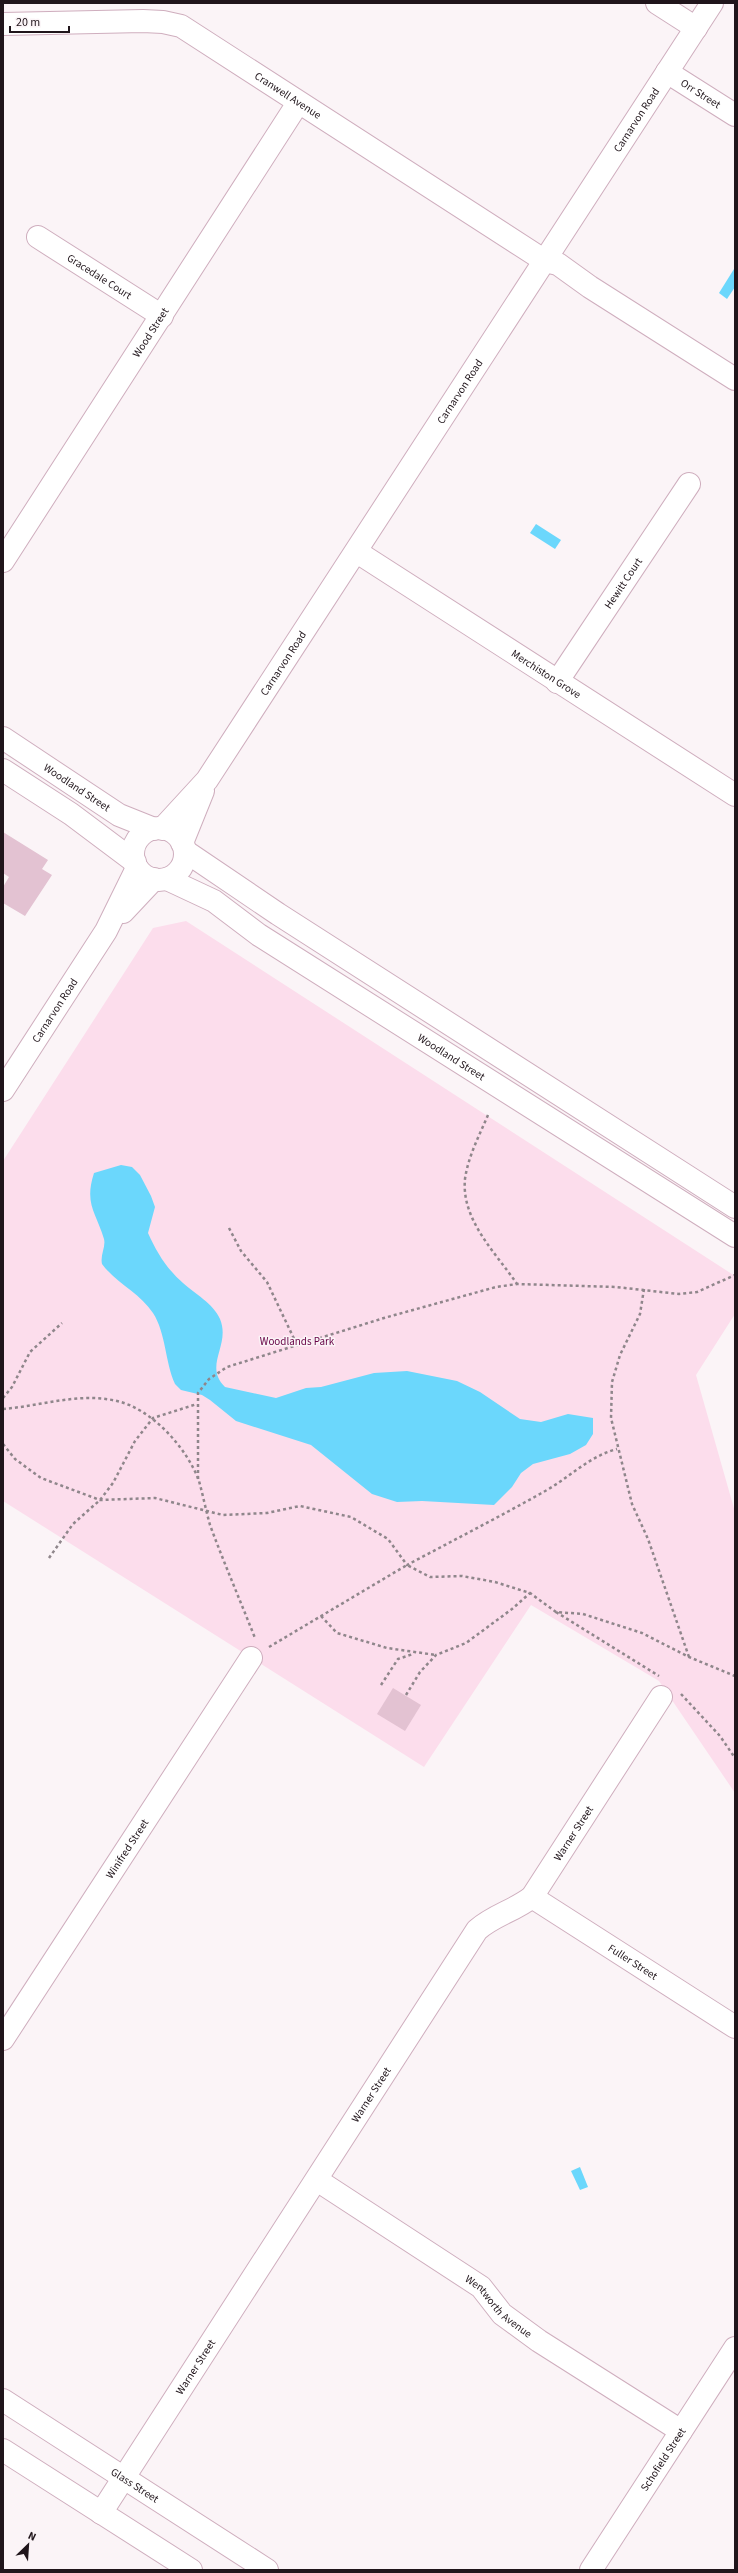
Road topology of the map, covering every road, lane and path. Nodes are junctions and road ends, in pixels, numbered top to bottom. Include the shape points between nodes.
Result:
1 (657, 3) edge
2 (712, 3) edge
3 (3, 24) edge
4 (696, 28) junction
5 (667, 72) junction
6 (298, 103) junction
7 (735, 115) edge
8 (38, 237) dead end
9 (545, 261) junction
10 (162, 316) junction
11 (735, 379) edge
12 (689, 484) dead end
13 (357, 552) junction
14 (3, 561) edge
15 (557, 682) junction
16 (3, 738) edge
17 (3, 770) edge
18 (207, 780) junction
19 (735, 795) edge
20 (158, 829) junction
21 (184, 847) junction
22 (148, 872) junction
23 (412, 1001) junction
24 (398, 1023) junction
25 (3, 1090) edge
26 (488, 1115) dead end
27 (735, 1207) edge
28 (228, 1228) dead end
29 (735, 1236) edge
30 (735, 1275) edge
31 (518, 1284) junction
32 (644, 1289) junction
33 (62, 1323) dead end
34 (297, 1345) junction
35 (3, 1398) edge
36 (197, 1404) junction
37 (3, 1409) edge
38 (153, 1418) junction
39 (3, 1444) edge
40 (618, 1449) junction
41 (198, 1479) junction
42 (100, 1500) junction
43 (207, 1512) junction
44 (49, 1558) dead end
45 (407, 1565) junction
46 (530, 1592) junction
47 (321, 1616) junction
48 (415, 1653) junction
49 (436, 1655) junction
50 (689, 1657) junction
51 (251, 1658) junction
52 (735, 1676) edge
53 (381, 1685) dead end
54 (406, 1695) dead end
55 (661, 1697) dead end
56 (532, 1897) junction
57 (735, 2027) edge
58 (3, 2039) edge
59 (317, 2180) junction
60 (735, 2348) edge
61 (3, 2400) edge
62 (681, 2431) junction
63 (3, 2450) edge
64 (124, 2478) junction
65 (102, 2513) junction
66 (191, 2570) edge
67 (268, 2570) edge
68 (591, 2570) edge

1 - 4 street
2 - 4 street, Carnarvon Road
3 - 6 street, Cranwell Avenue via 164,22 182,26
4 - 5 street, Carnarvon Road
5 - 7 street, Orr Street
5 - 9 street, Carnarvon Road
6 - 9 street, Cranwell Avenue
6 - 10 street, Wood Street
8 - 10 street, Gracedale Court
9 - 11 street, Cranwell Avenue via 558,264
9 - 13 street, Carnarvon Road
10 - 14 street, Wood Street
12 - 15 street, Hewitt Court
13 - 15 street, Merchiston Grove
13 - 18 street, Carnarvon Road
15 - 19 street, Merchiston Grove
16 - 20 street, Woodland Street via 119,815
17 - 22 street, Woodland Street via 71,814
18 - 20 street, Carnarvon Road
18 - 21 street, Carnarvon Road
20 - 21 street via 170,831
20 - 22 street via 140,838 134,853
21 - 22 street via 181,868
21 - 23 street
22 - 24 street, Woodland Street via 214,901 259,935
22 - 25 street, Carnarvon Road via 106,931
23 - 24 street
23 - 27 street
24 - 29 street, Woodland Street
26 - 31 path via 473,1150 466,1179 467,1203 477,1229
28 - 34 path via 240,1251 267,1282
30 - 32 path via 697,1292 679,1294
31 - 32 path
31 - 34 path via 496,1287
32 - 40 path via 640,1314 620,1355 612,1382 611,1418
33 - 35 path via 30,1352 12,1387
34 - 36 path via 227,1367 209,1379 198,1393
36 - 38 path
36 - 41 path via 200,1452
37 - 38 path via 98,1398 118,1401
38 - 41 path via 176,1441
38 - 42 path via 135,1441 113,1483
39 - 42 path via 15,1459 41,1478
40 - 45 path via 605,1452 583,1464 548,1489
40 - 50 path via 632,1504 648,1539
41 - 43 path
42 - 43 path via 155,1498
42 - 44 path via 73,1524
43 - 45 path via 223,1516 300,1506 351,1517 388,1539
43 - 51 path via 256,1639
45 - 46 path via 430,1577 462,1576
45 - 47 path
46 - 49 path via 512,1610 466,1643
46 - 50 path via 556,1612 584,1614 642,1633
47 - 48 path via 337,1633 387,1648
47 - 51 path
48 - 49 path
48 - 53 path via 398,1659
49 - 54 path via 420,1672
50 - 52 path
51 - 58 street, Winifred Street
55 - 56 street, Warner Street
56 - 57 street, Fuller Street
56 - 59 street, Warner Street via 516,1909 490,1919 478,1930
59 - 62 street, Wentworth Avenue via 481,2287 502,2314 514,2323
59 - 64 street, Warner Street
60 - 62 street, Schofield Street
61 - 64 street, Glass Street
62 - 68 street, Schofield Street
63 - 65 street
64 - 65 street, Warner Street
64 - 67 street, Glass Street
65 - 66 street

